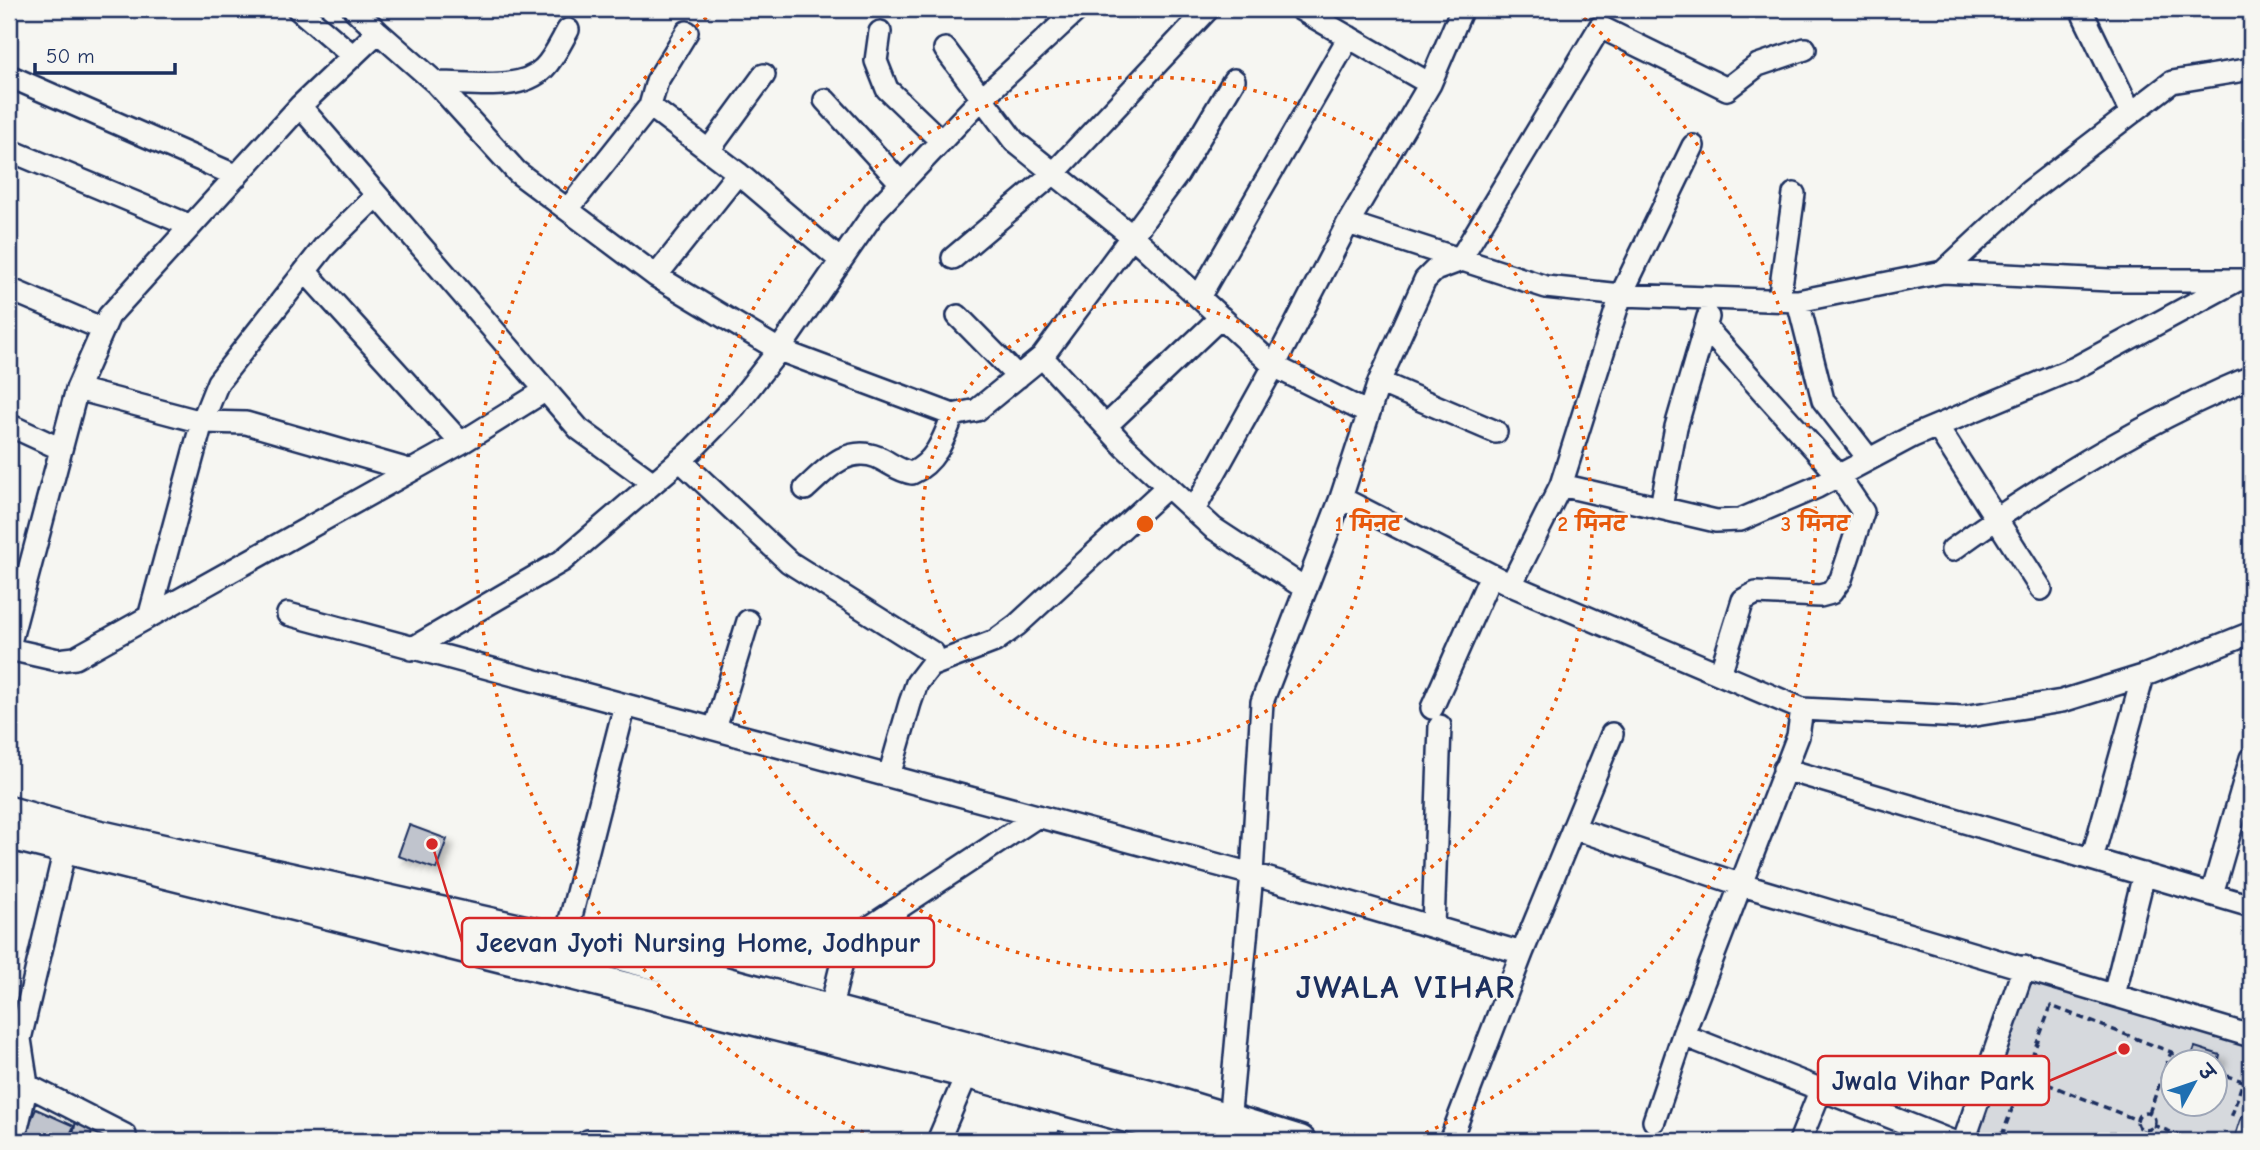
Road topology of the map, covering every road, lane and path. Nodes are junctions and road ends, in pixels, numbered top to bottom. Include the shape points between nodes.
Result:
1 (298, 9) edge
2 (325, 9) edge
3 (354, 9) edge
4 (1078, 9) edge
5 (1208, 9) edge
6 (1300, 9) edge
7 (1462, 9) edge
8 (2084, 16) dead end
9 (1604, 18) edge
10 (568, 30) dead end
11 (378, 32) junction
12 (687, 32) dead end
13 (880, 32) dead end
14 (1349, 37) junction
15 (332, 38) junction
16 (944, 49) dead end
17 (1805, 49) dead end
18 (353, 56) junction
19 (2251, 69) edge
20 (764, 75) dead end
21 (9, 76) edge
22 (1234, 80) dead end
23 (436, 83) junction
24 (1430, 84) junction
25 (982, 98) junction
26 (825, 100) dead end
27 (300, 106) junction
28 (650, 106) junction
29 (2131, 113) junction
30 (941, 141) junction
31 (1693, 146) dead end
32 (9, 150) edge
33 (709, 150) junction
34 (738, 173) junction
35 (1054, 173) junction
36 (237, 176) junction
37 (901, 183) junction
38 (1794, 194) dead end
39 (376, 196) junction
40 (568, 209) junction
41 (1348, 223) junction
42 (191, 226) junction
43 (1132, 236) junction
44 (953, 258) dead end
45 (841, 260) junction
46 (1459, 261) junction
47 (304, 271) junction
48 (1943, 272) junction
49 (656, 276) junction
50 (2244, 280) edge
51 (9, 289) edge
52 (1621, 295) junction
53 (1199, 297) junction
54 (1713, 298) junction
55 (1789, 301) junction
56 (958, 316) dead end
57 (1221, 317) junction
58 (1705, 327) junction
59 (103, 329) junction
60 (779, 350) junction
61 (1042, 357) junction
62 (1275, 366) junction
63 (1018, 377) junction
64 (2251, 377) edge
65 (1379, 382) junction
66 (77, 389) junction
67 (546, 390) junction
68 (1367, 413) junction
69 (953, 415) junction
70 (202, 422) junction
71 (9, 425) edge
72 (1107, 425) junction
73 (1937, 426) junction
74 (1496, 432) dead end
75 (461, 443) junction
76 (61, 449) junction
77 (1869, 459) junction
78 (673, 466) junction
79 (409, 470) junction
80 (1838, 475) junction
81 (1561, 485) junction
82 (1168, 486) junction
83 (804, 489) dead end
84 (1341, 498) junction
85 (1661, 508) junction
86 (1194, 510) junction
87 (1996, 518) junction
88 (1952, 550) dead end
89 (18, 574) edge
90 (1491, 575) junction
91 (1511, 585) junction
92 (1306, 589) junction
93 (2041, 589) dead end
94 (150, 614) junction
95 (288, 614) dead end
96 (748, 621) dead end
97 (2251, 633) edge
98 (9, 647) edge
99 (411, 649) junction
100 (927, 667) junction
101 (1720, 674) junction
102 (2142, 683) junction
103 (625, 705) junction
104 (1800, 723) junction
105 (715, 729) junction
106 (1612, 734) dead end
107 (2251, 758) edge
108 (1784, 769) junction
109 (889, 776) junction
110 (9, 812) edge
111 (1038, 817) junction
112 (1573, 828) junction
113 (9, 834) edge
114 (65, 849) junction
115 (2092, 859) junction
116 (1252, 874) junction
117 (2144, 874) junction
118 (1742, 885) junction
119 (2212, 894) junction
120 (2251, 906) edge
121 (1433, 927) junction
122 (565, 940) junction
123 (1522, 953) junction
124 (2024, 967) junction
125 (2114, 995) junction
126 (830, 1011) junction
127 (1683, 1035) junction
128 (2251, 1036) edge
129 (15, 1039) edge
130 (2161, 1048) edge
131 (969, 1068) junction
132 (2025, 1075) junction
133 (2228, 1076) edge
134 (27, 1085) junction
135 (2158, 1088) edge
136 (1821, 1089) junction
137 (2149, 1113) junction
138 (2137, 1120) junction
139 (1654, 1121) dead end
140 (2153, 1125) junction
141 (2251, 1125) edge
142 (2143, 1129) junction
143 (2228, 1129) dead end
144 (1224, 1134) edge
145 (128, 1139) edge
146 (14, 1141) edge
147 (588, 1141) edge
148 (603, 1141) edge
149 (938, 1141) edge
150 (1164, 1141) edge
151 (1300, 1141) edge
152 (1450, 1141) edge
153 (1800, 1141) edge
154 (1951, 1141) edge
155 (1964, 1141) edge
156 (2010, 1141) edge
157 (2139, 1141) edge
158 (2194, 1141) edge
159 (2246, 1141) edge

1 - 15 street
2 - 15 street
3 - 11 street
4 - 25 street
5 - 35 street
6 - 14 street
7 - 24 street
8 - 29 street
9 - 17 street via 1727,89 1758,65
9 - 46 street
10 - 23 street via 546,67 533,77 520,82
11 - 18 street
11 - 23 street
12 - 28 street via 657,80
13 - 30 street via 876,61 887,89
14 - 24 street
14 - 53 street
15 - 18 street
16 - 25 street
18 - 27 street
19 - 29 street via 2172,82
20 - 33 street
21 - 36 street
22 - 43 street via 1178,174
23 - 40 street via 517,172
24 - 41 street
25 - 30 street
25 - 35 street via 1014,141
26 - 37 street
27 - 36 street
27 - 39 street
28 - 33 street
28 - 40 street
29 - 48 street via 2030,191
30 - 37 street
31 - 52 street
32 - 42 street
33 - 34 street
34 - 45 street
34 - 49 street
35 - 43 street
35 - 44 street
36 - 42 street
37 - 45 street
38 - 55 street
39 - 47 street
39 - 67 street
40 - 49 street
41 - 46 street
41 - 62 street
42 - 59 street via 109,316
43 - 53 street
43 - 61 street
45 - 60 street
46 - 52 street via 1546,287
46 - 65 street via 1435,270 1425,280
47 - 70 street via 218,382
47 - 75 street
48 - 50 street via 2110,280
48 - 55 street
49 - 60 street
50 - 73 street via 2075,368
51 - 59 street
52 - 54 street
52 - 81 street
53 - 57 street
54 - 55 street
54 - 58 street
55 - 77 street via 1823,400
56 - 63 street
57 - 62 street
57 - 72 street
58 - 80 street
58 - 85 street via 1676,427
59 - 66 street
60 - 69 street
60 - 78 street via 735,406
61 - 63 street
61 - 72 street
62 - 68 street
62 - 86 street
63 - 69 street via 977,410
64 - 87 street via 2132,432
65 - 68 street
65 - 74 street
66 - 70 street
66 - 76 street
67 - 75 street
67 - 78 street via 579,429
68 - 84 street
69 - 83 street via 943,440 923,468 912,473 876,457 851,455
70 - 79 street via 246,423
70 - 94 street
71 - 76 street
72 - 82 street
73 - 77 street
73 - 87 street
75 - 79 street
76 - 89 street
77 - 80 street
78 - 99 street via 562,561
78 - 100 street
79 - 94 street
80 - 85 street via 1740,520 1716,521
80 - 101 street via 1863,516 1836,588 1819,596 1748,596 1738,609
81 - 85 street
81 - 91 street
82 - 86 street
82 - 100 street via 1017,625 995,641
84 - 90 street
84 - 92 street
86 - 92 street via 1213,528
87 - 88 street
87 - 93 street
89 - 98 street
90 - 91 street
90 - 121 street via 1436,717
91 - 101 street
92 - 116 street via 1262,710
94 - 98 street via 75,658 58,660
95 - 99 street
96 - 105 street
97 - 102 street
99 - 103 street
100 - 109 street
101 - 104 street
102 - 104 street via 1963,717
102 - 115 street
103 - 105 street
103 - 122 street
104 - 108 street
105 - 109 street
106 - 112 street
107 - 119 street
108 - 115 street
108 - 118 street
109 - 111 street
110 - 122 main road
111 - 116 street
111 - 126 street via 847,942
112 - 118 street
112 - 123 street
113 - 114 main road
114 - 129 street
114 - 131 main road
115 - 117 street
116 - 121 street
116 - 144 street
117 - 119 street
117 - 125 street
118 - 124 street
118 - 127 street
119 - 120 street
121 - 123 street
122 - 126 main road
123 - 152 street
124 - 125 street
124 - 155 street
125 - 128 street
126 - 131 main road
127 - 136 street
127 - 139 street
129 - 134 street
130 - 132 path via 2051,1006
131 - 144 main road via 1153,1096
131 - 149 street
131 - 150 street
132 - 138 path
132 - 156 path via 2001,1138
133 - 143 path via 2243,1081
134 - 145 street
134 - 146 street
135 - 137 path
136 - 153 street
136 - 154 street
137 - 138 path
137 - 140 path
138 - 142 path
140 - 142 path
140 - 158 path
141 - 159 street
142 - 157 path
144 - 151 main road
147 - 148 street

